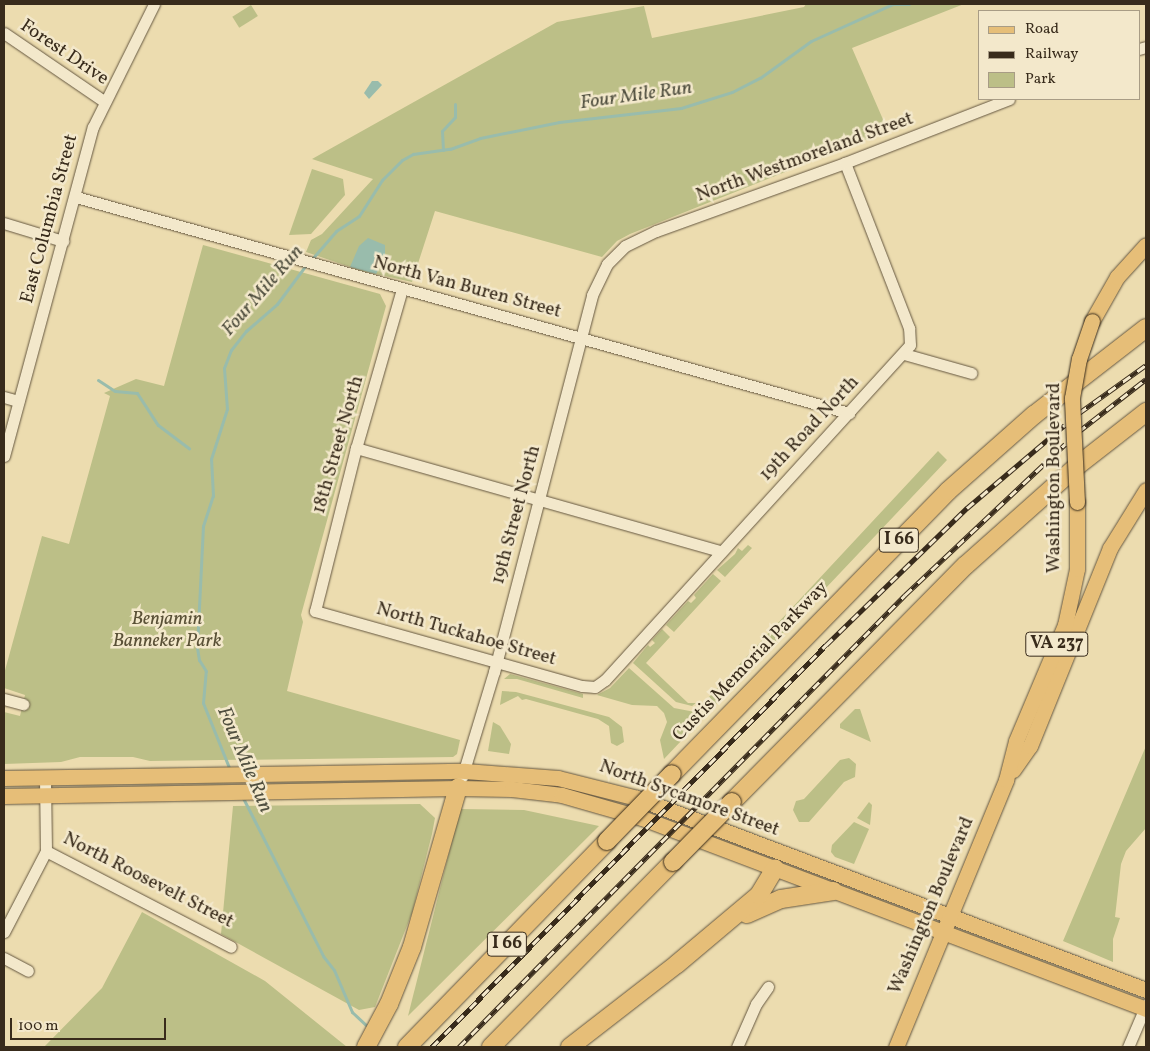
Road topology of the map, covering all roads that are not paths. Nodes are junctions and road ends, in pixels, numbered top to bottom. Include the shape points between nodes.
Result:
1 (154, 4) edge
2 (4, 33) edge
3 (1006, 100) edge
4 (105, 102) junction
5 (845, 164) junction
6 (76, 197) junction
7 (4, 223) edge
8 (63, 241) junction
9 (1146, 244) edge
10 (616, 254) joint
11 (402, 289) junction
12 (1146, 328) edge
13 (581, 339) junction
14 (904, 354) junction
15 (971, 373) dead end
16 (4, 397) edge
17 (18, 401) junction
18 (1146, 412) edge
19 (849, 413) junction
20 (356, 448) junction
21 (4, 454) edge
22 (1146, 490) edge
23 (539, 500) junction
24 (721, 551) junction
25 (315, 611) joint
26 (495, 661) junction
27 (606, 680) joint
28 (4, 699) edge
29 (23, 704) dead end
30 (465, 771) junction
31 (45, 777) junction
32 (4, 778) edge
33 (1006, 780) junction
34 (458, 788) junction
35 (4, 796) edge
36 (45, 796) junction
37 (46, 851) junction
38 (779, 861) junction
39 (832, 891) junction
40 (949, 916) junction
41 (4, 932) edge
42 (943, 932) junction
43 (699, 946) junction
44 (231, 947) dead end
45 (4, 958) edge
46 (28, 971) dead end
47 (768, 987) dead end
48 (1146, 990) edge
49 (1146, 1008) edge
50 (366, 1047) edge
51 (407, 1047) edge
52 (491, 1047) edge
53 (570, 1047) edge
54 (736, 1047) edge
55 (896, 1047) edge
56 (1128, 1047) edge

1 - 4 street, East Columbia Street
2 - 4 street, Forest Drive
3 - 5 street, North Westmoreland Street
4 - 6 street, East Columbia Street via 93,128
5 - 10 street, North Westmoreland Street via 656,231 631,242
5 - 14 street via 909,328 910,345
6 - 8 street, East Columbia Street
6 - 11 street, North Van Buren Street
7 - 8 street
8 - 17 street, East Columbia Street
9 - 33 main road, Washington Boulevard / VA 237, bridge via 1118,277 1092,321 1079,359 1072,398 1076,569 1070,604 1060,638 1016,741
10 - 13 street, 19th Street North via 602,271 595,287
11 - 13 street, North Van Buren Street
11 - 20 street, 18th Street North
12 - 51 highway, Custis Memorial Parkway / I 66, bridge via 1034,415 948,491
13 - 19 street, North Van Buren Street
13 - 23 street, 19th Street North
14 - 15 street
14 - 19 street, 19th Road North
16 - 17 street
17 - 21 street, East Columbia Street
18 - 52 highway, bridge via 1051,488 966,565
19 - 24 street, 19th Road North
20 - 23 street
20 - 25 street, 18th Street North
22 - 33 main road, Washington Boulevard / VA 237 via 1116,537 1030,746
23 - 24 street
23 - 26 street, 19th Street North
24 - 27 street, 19th Road North
25 - 26 street, North Tuckahoe Street
26 - 27 street, North Tuckahoe Street via 582,686 595,687
26 - 30 street, 19th Street North
28 - 29 street
30 - 31 main road, North Sycamore Street
30 - 34 street, 19th Street North
30 - 38 main road, North Sycamore Street via 528,774 593,785 637,798
31 - 32 main road
31 - 36 street
33 - 40 main road, Washington Boulevard / VA 237
34 - 36 main road, North Sycamore Street
34 - 38 main road, North Sycamore Street via 528,791 585,800
34 - 50 highway via 412,947 389,1004
35 - 36 main road
36 - 37 street
37 - 41 street
37 - 44 street, North Roosevelt Street
38 - 39 main road, North Sycamore Street
38 - 40 main road, North Sycamore Street
38 - 43 highway via 759,895
39 - 42 main road, North Sycamore Street
39 - 43 highway via 766,904
40 - 42 main road, Washington Boulevard / VA 237
40 - 48 main road, North Sycamore Street
42 - 49 main road, North Sycamore Street
42 - 55 main road, Washington Boulevard / VA 237
43 - 53 highway
45 - 46 street
47 - 54 street via 756,1004
49 - 56 street

